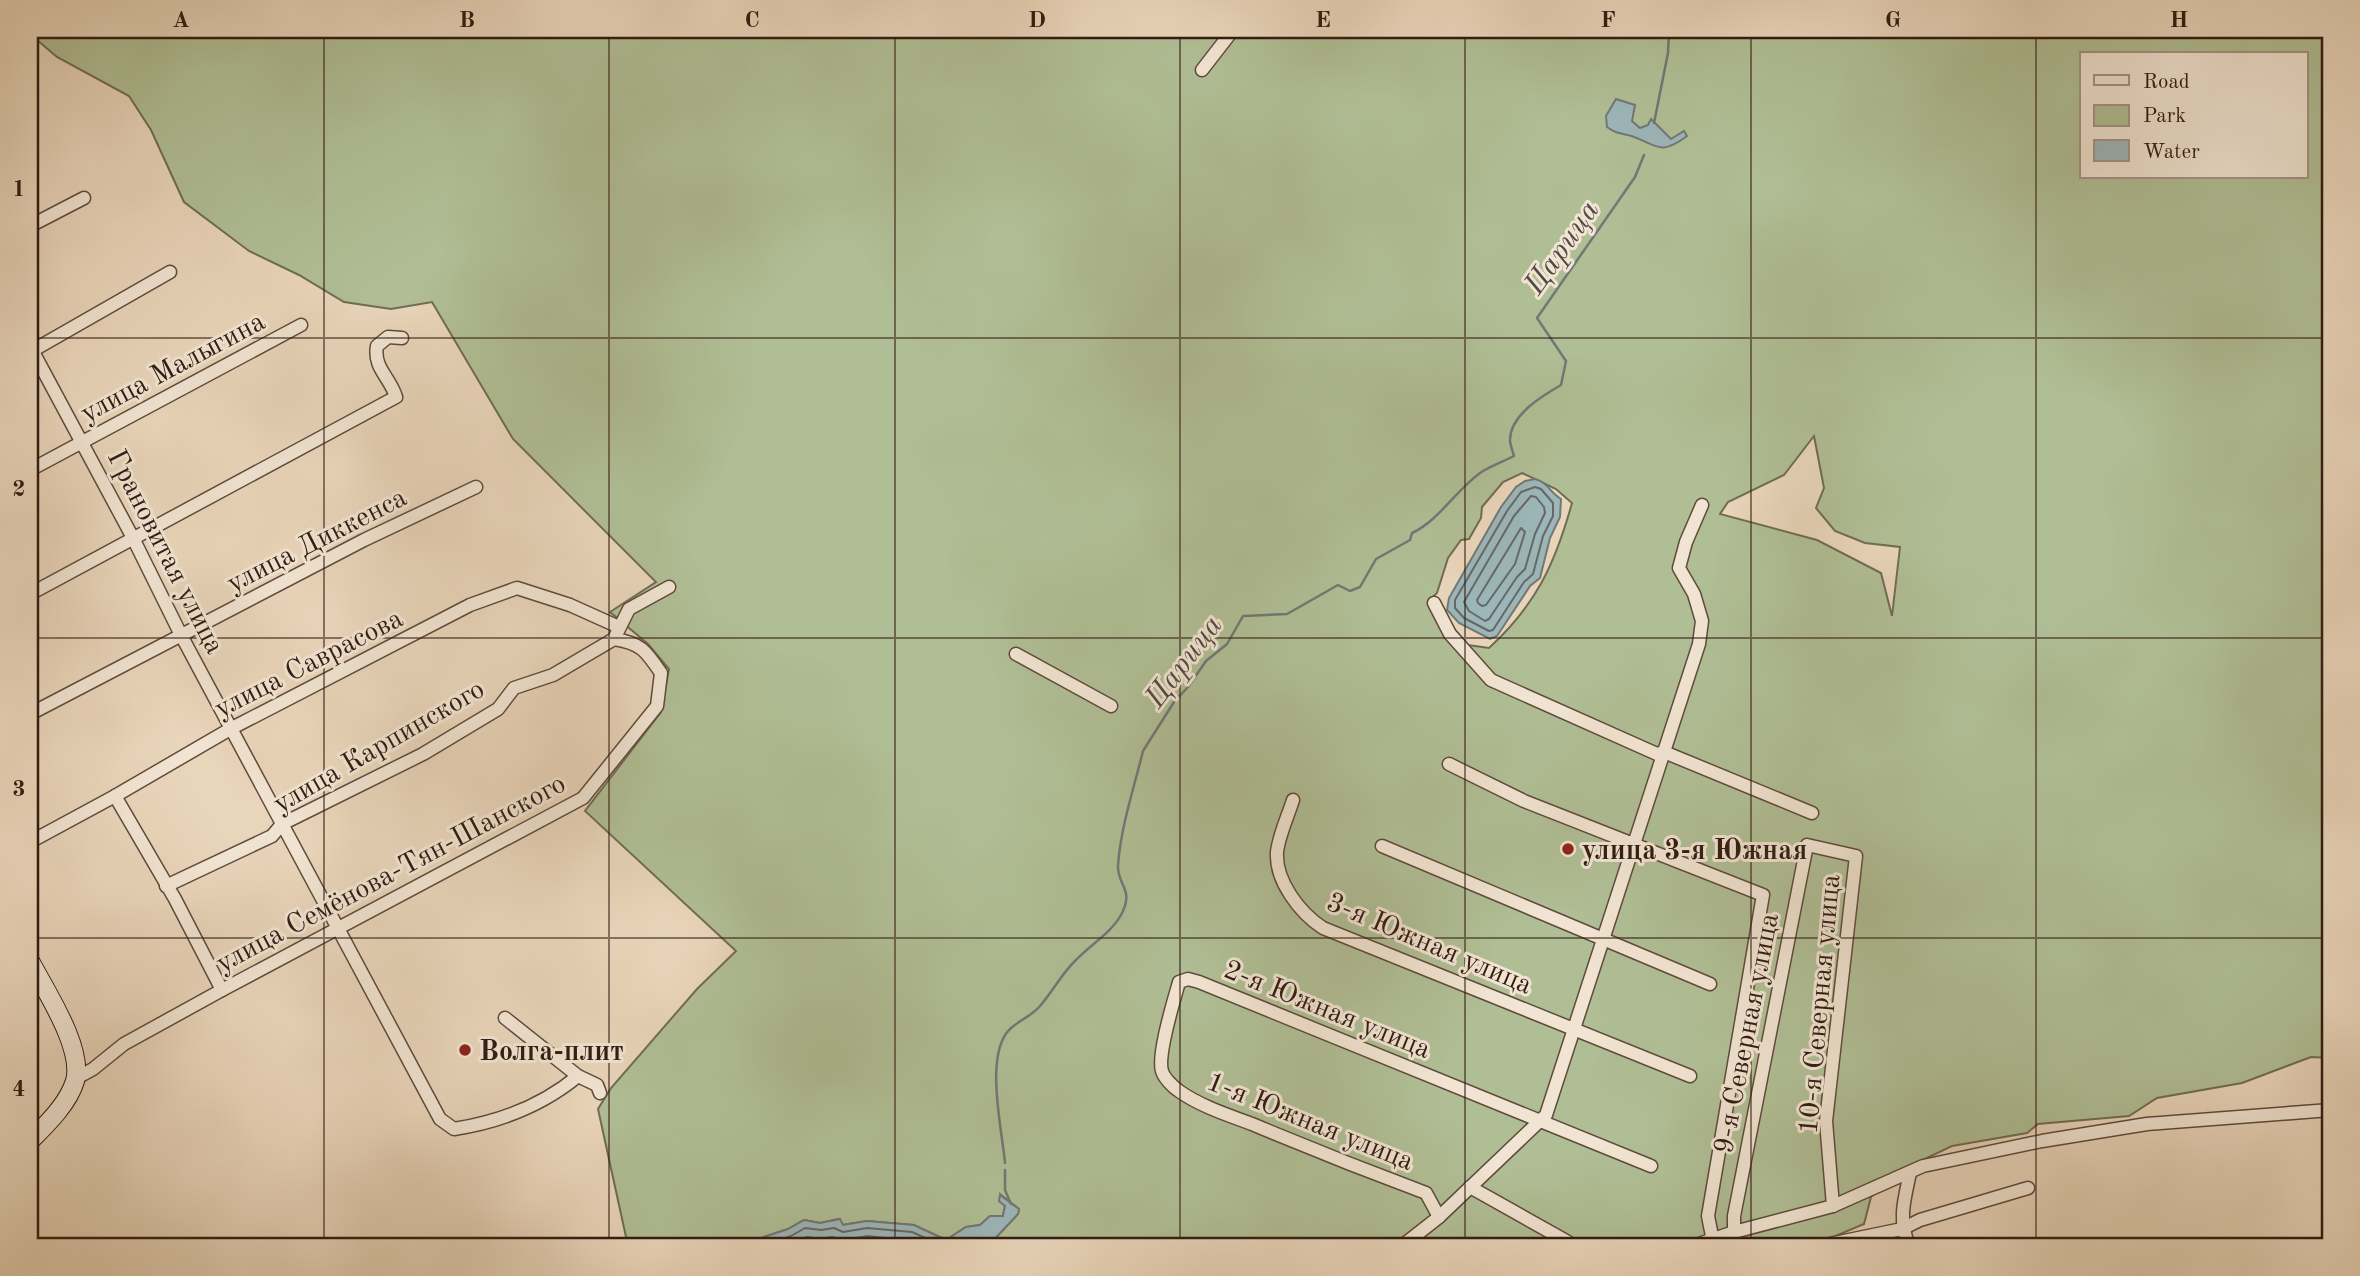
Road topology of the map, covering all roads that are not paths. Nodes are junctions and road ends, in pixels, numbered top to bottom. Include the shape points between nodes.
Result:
1 (1233, 30) edge
2 (1202, 70) dead end
3 (84, 198) dead end
4 (30, 226) edge
5 (170, 272) dead end
6 (301, 325) dead end
7 (402, 338) dead end
8 (31, 349) edge
9 (82, 441) junction
10 (30, 470) edge
11 (476, 487) dead end
12 (1702, 506) dead end
13 (133, 538) junction
14 (669, 587) dead end
15 (30, 594) edge
16 (1434, 603) dead end
17 (616, 633) junction
18 (181, 635) junction
19 (1016, 654) dead end
20 (1111, 706) dead end
21 (30, 714) edge
22 (232, 728) junction
23 (1664, 752) junction
24 (1449, 764) dead end
25 (116, 796) junction
26 (1293, 800) dead end
27 (1812, 813) dead end
28 (282, 824) junction
29 (30, 842) edge
30 (1634, 844) junction
31 (1807, 845) joint
32 (1382, 846) dead end
33 (166, 886) junction
34 (338, 928) junction
35 (1603, 938) junction
36 (30, 961) edge
37 (1710, 984) dead end
38 (222, 990) junction
39 (505, 1018) dead end
40 (1575, 1028) junction
41 (1162, 1070) joint
42 (578, 1076) junction
43 (1690, 1076) dead end
44 (75, 1079) junction
45 (600, 1093) dead end
46 (2330, 1110) edge
47 (1541, 1119) junction
48 (30, 1141) edge
49 (1651, 1166) dead end
50 (1910, 1173) junction
51 (1470, 1187) junction
52 (2028, 1188) dead end
53 (1833, 1206) junction
54 (1438, 1217) junction
55 (1902, 1229) junction
56 (1734, 1232) junction
57 (1713, 1241) junction
58 (1567, 1242) dead end
59 (1402, 1246) edge
60 (1693, 1246) edge
61 (1820, 1246) edge
62 (1909, 1246) edge

1 - 2 street
3 - 4 street
5 - 8 street
6 - 9 street, улица Малыгина
7 - 13 street via 388,337 377,346 375,358 396,397
8 - 9 street, Грановитая улица
9 - 10 street, улица Малыгина
9 - 13 street, Грановитая улица
11 - 18 street, улица Диккенса
12 - 23 street via 1679,568 1702,621 1699,644
13 - 15 street
13 - 18 street, Грановитая улица
14 - 17 street, улица Карпинского via 629,609
16 - 23 street via 1450,634 1492,680 1657,754
17 - 22 street, улица Саврасова via 570,606 517,589 470,606
17 - 28 street, улица Карпинского via 553,675 514,688 498,709 423,754
17 - 34 street, улица Семёнова-Тян-Шанского via 648,654 661,673 657,706 583,798
18 - 21 street, улица Диккенса
18 - 22 street, Грановитая улица
19 - 20 street
22 - 25 street, улица Саврасова
22 - 28 street, Грановитая улица
23 - 27 street
23 - 30 street
24 - 30 street via 1524,801
25 - 29 street, улица Саврасова
25 - 33 street
26 - 40 street, 3-я Южная улица via 1277,851 1279,872 1307,917 1323,928
28 - 33 street, улица Карпинского via 272,836
28 - 34 street, Грановитая улица
30 - 35 street
30 - 57 street via 1763,895 1710,1202
31 - 53 street, 10-я Северная улица via 1856,856 1826,1121
31 - 56 street, 9-я Северная улица
32 - 35 street
33 - 38 street
34 - 38 street, улица Семёнова-Тян-Шанского
34 - 42 street, Грановитая улица via 440,1119 454,1129 528,1108 558,1093
35 - 37 street
35 - 40 street
36 - 44 main road via 74,1051
38 - 44 street, улица Семёнова-Тян-Шанского via 124,1044
39 - 42 street
40 - 43 street, 3-я Южная улица
40 - 47 street
41 - 47 street, 2-я Южная улица via 1173,1002 1179,982 1188,979
41 - 54 street, 1-я Южная улица via 1180,1092 1211,1108 1426,1193
42 - 45 street via 597,1085
44 - 48 main road via 60,1108
46 - 50 street via 2147,1124 2042,1141 1923,1166
47 - 49 street
47 - 51 street
50 - 53 street
50 - 55 street
51 - 54 street
51 - 58 street
52 - 55 street
53 - 56 street
54 - 59 street
55 - 61 street
55 - 62 street
56 - 57 street
57 - 60 street

